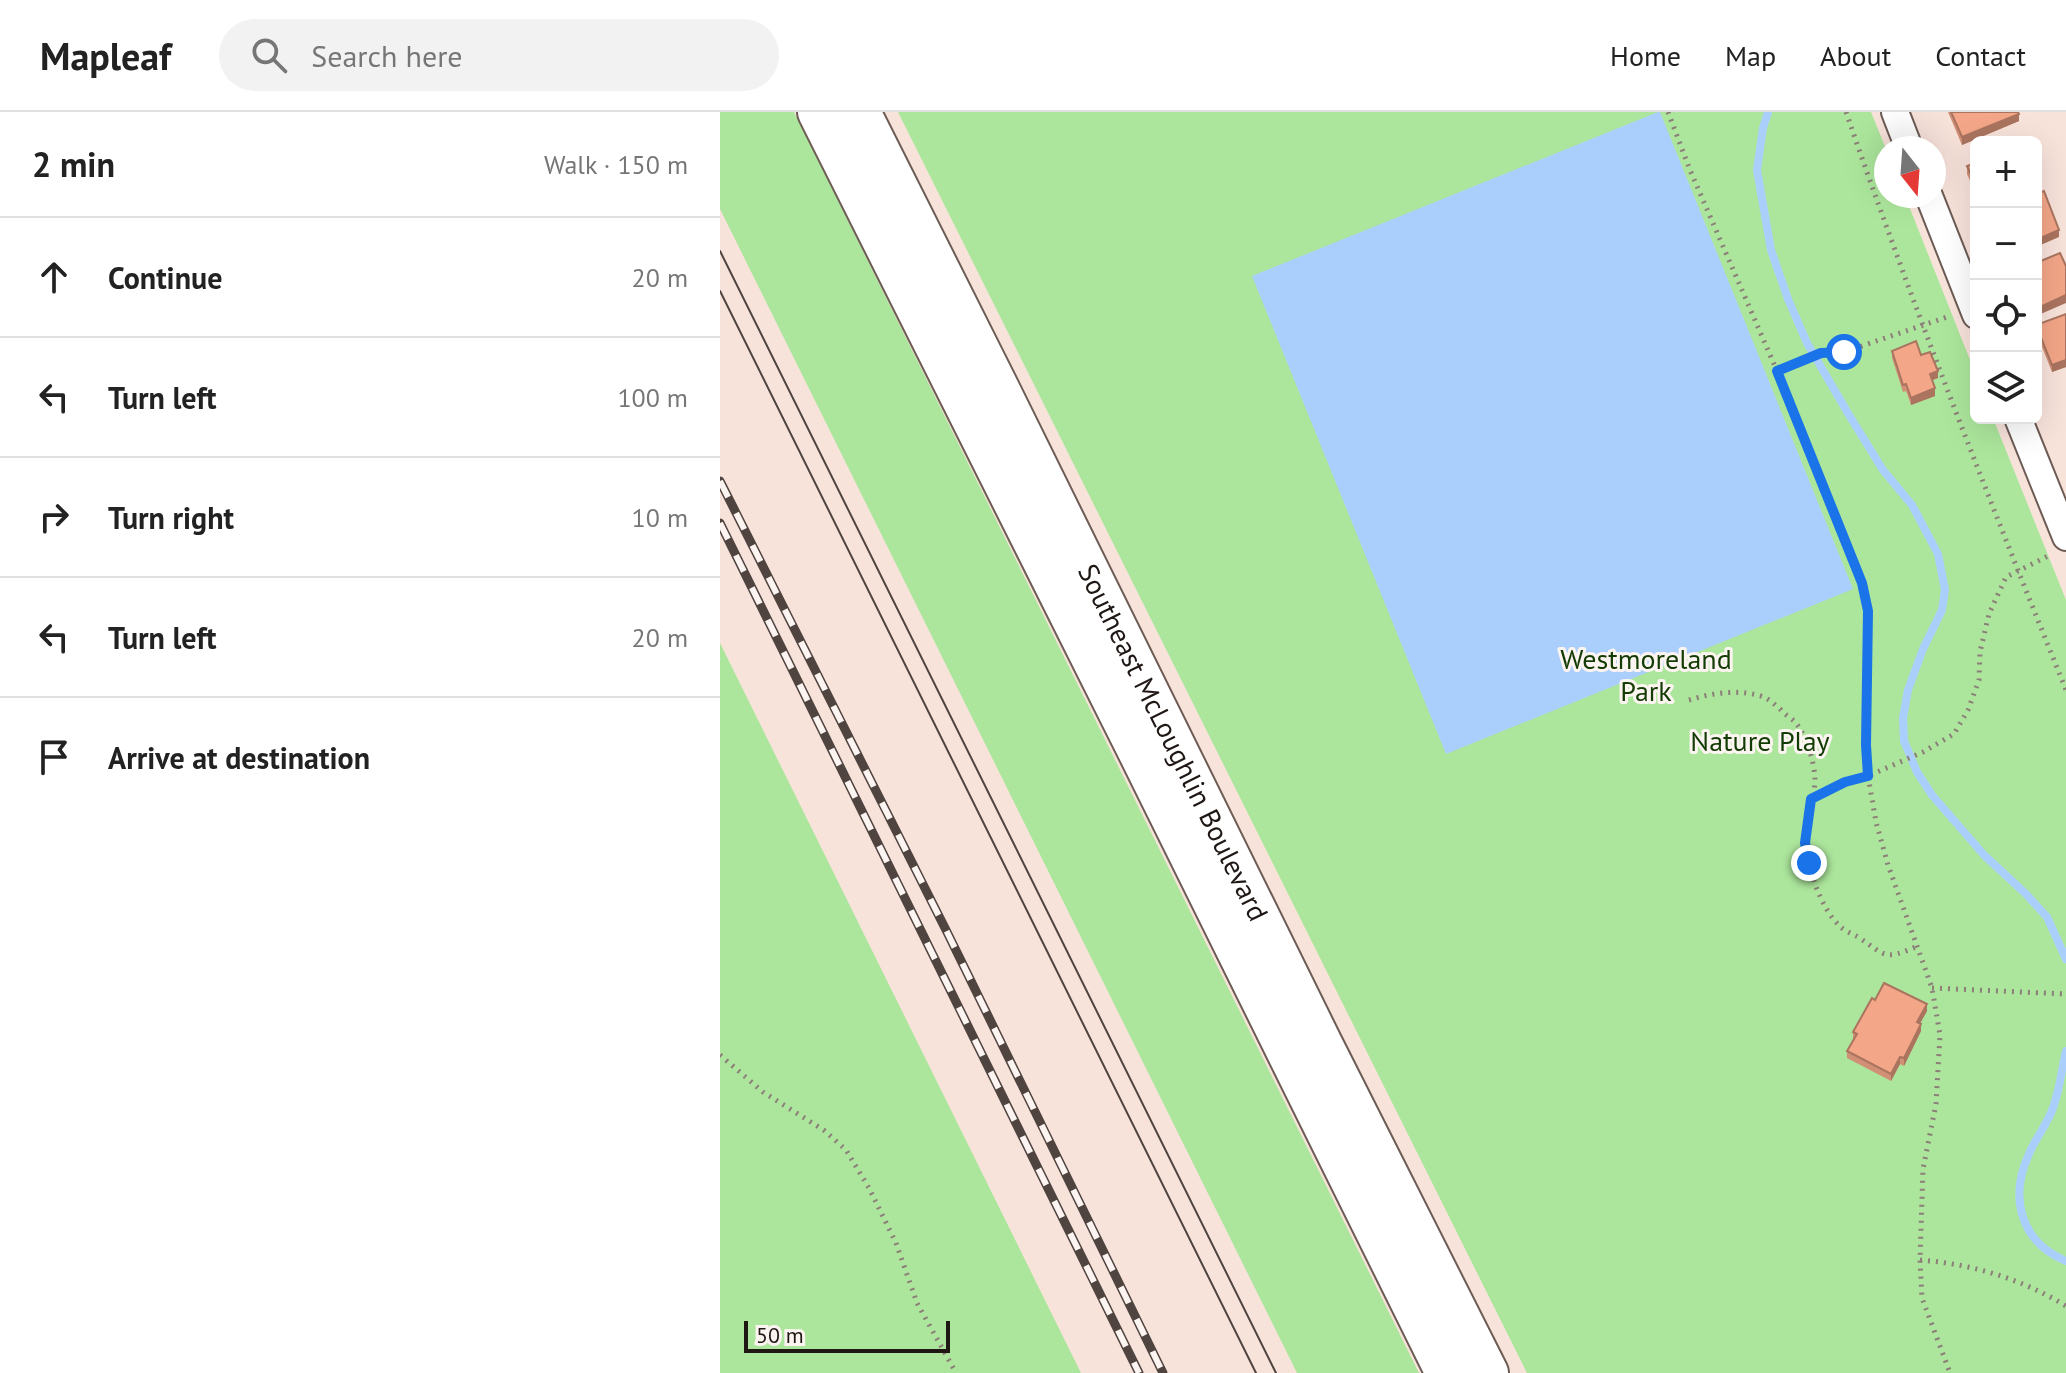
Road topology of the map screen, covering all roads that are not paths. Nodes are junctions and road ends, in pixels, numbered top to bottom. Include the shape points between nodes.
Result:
1 (818, 112) edge
2 (860, 112) edge
3 (1895, 112) edge
4 (1904, 136) edge
5 (1934, 208) edge
6 (1970, 299) edge
7 (2020, 424) edge
8 (2062, 548) edge
9 (1446, 1373) edge
10 (1488, 1373) edge

1 - 9 highway, Southeast McLoughlin Boulevard
2 - 10 highway, Southeast McLoughlin Boulevard
3 - 4 street
5 - 6 street
7 - 8 street

